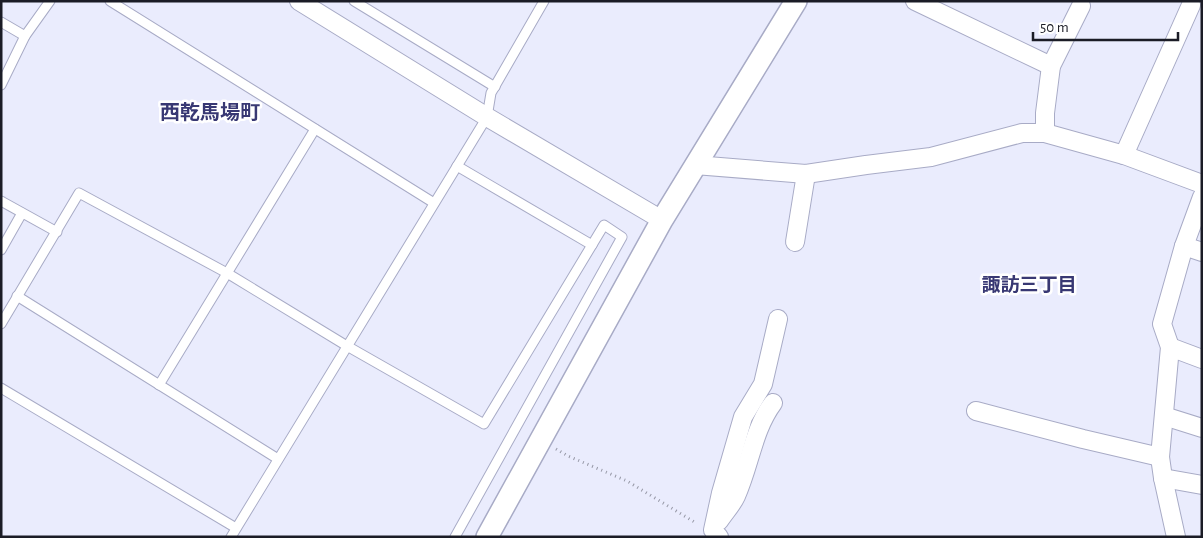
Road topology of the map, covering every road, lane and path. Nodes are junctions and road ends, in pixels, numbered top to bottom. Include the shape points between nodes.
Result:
1 (50, 1) edge
2 (110, 1) edge
3 (299, 1) edge
4 (354, 1) edge
5 (544, 1) edge
6 (796, 1) edge
7 (915, 1) edge
8 (1191, 5) dead end
9 (1081, 6) dead end
10 (1, 22) edge
11 (26, 36) junction
12 (1051, 66) junction
13 (1, 85) edge
14 (495, 87) junction
15 (486, 117) junction
16 (314, 129) junction
17 (1045, 133) junction
18 (1124, 155) junction
19 (695, 165) junction
20 (457, 166) junction
21 (806, 174) junction
22 (1202, 184) edge
23 (1202, 197) edge
24 (1, 201) edge
25 (434, 203) junction
26 (22, 213) junction
27 (662, 220) junction
28 (57, 232) junction
29 (795, 242) dead end
30 (592, 245) junction
31 (1184, 246) junction
32 (1, 250) edge
33 (1202, 252) edge
34 (227, 273) junction
35 (17, 296) junction
36 (778, 319) dead end
37 (1, 324) edge
38 (347, 346) junction
39 (1170, 347) junction
40 (1202, 359) edge
41 (158, 385) junction
42 (1, 388) edge
43 (773, 402) dead end
44 (976, 411) dead end
45 (1164, 416) junction
46 (1202, 428) edge
47 (541, 439) junction
48 (1160, 457) junction
49 (278, 459) junction
50 (1163, 478) junction
51 (1202, 485) edge
52 (236, 528) junction
53 (716, 533) edge
54 (231, 537) edge
55 (455, 537) edge
56 (486, 537) edge
57 (1176, 537) edge

1 - 11 lane
2 - 16 lane
3 - 15 street
4 - 14 lane
5 - 14 lane
6 - 19 street
7 - 12 street
8 - 18 street
9 - 12 street
10 - 11 lane
11 - 13 lane
12 - 17 street
14 - 15 lane
15 - 20 lane
15 - 27 street
16 - 25 lane
16 - 34 lane
17 - 18 street
17 - 21 street via 1022,133 931,157
18 - 22 street
19 - 21 street
19 - 27 street
20 - 25 lane
20 - 30 lane
21 - 29 street
23 - 31 street
24 - 26 lane
25 - 38 lane
26 - 28 lane
26 - 32 lane
27 - 47 street
28 - 34 lane via 78,193
28 - 35 lane
30 - 38 lane via 484,424
30 - 55 lane via 604,225 622,237
31 - 33 street
31 - 39 street via 1162,324
34 - 38 lane
34 - 41 lane
35 - 37 lane
35 - 41 lane
36 - 53 street via 763,384 743,417 721,493
38 - 49 lane
39 - 40 street
39 - 45 street
41 - 49 lane
42 - 52 lane
43 - 53 street via 759,427 736,497
44 - 48 street
45 - 46 street
45 - 48 street
47 - 53 path via 568,456 627,481
47 - 56 street
48 - 50 street
49 - 52 lane
50 - 51 street
50 - 57 street
52 - 54 lane

